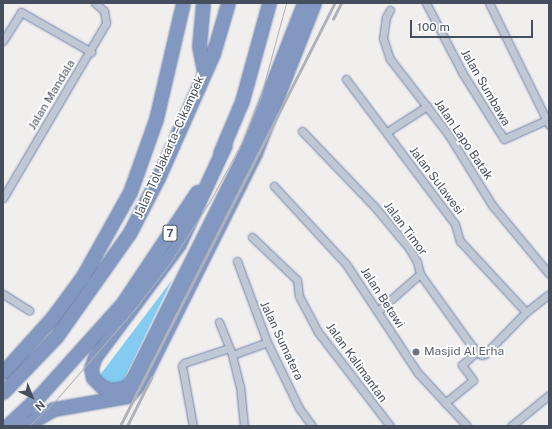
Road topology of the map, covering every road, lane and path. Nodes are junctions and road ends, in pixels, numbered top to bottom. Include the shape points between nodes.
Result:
1 (94, 3) edge
2 (183, 3) edge
3 (204, 3) edge
4 (228, 3) edge
5 (269, 3) edge
6 (304, 3) edge
7 (314, 3) edge
8 (426, 3) edge
9 (489, 3) edge
10 (390, 10) dead end
11 (3, 40) edge
12 (91, 52) junction
13 (204, 71) junction
14 (346, 79) dead end
15 (427, 106) junction
16 (547, 122) edge
17 (302, 131) dead end
18 (387, 132) junction
19 (225, 145) junction
20 (274, 186) dead end
21 (3, 198) edge
22 (252, 237) dead end
23 (237, 261) dead end
24 (420, 274) junction
25 (549, 274) edge
26 (3, 294) edge
27 (549, 294) edge
28 (29, 310) dead end
29 (379, 310) junction
30 (526, 312) junction
31 (219, 322) dead end
32 (268, 342) junction
33 (230, 351) junction
34 (476, 352) junction
35 (3, 372) edge
36 (3, 392) edge
37 (549, 395) edge
38 (445, 403) junction
39 (7, 426) edge
40 (24, 426) edge
41 (193, 426) edge
42 (244, 426) edge
43 (312, 426) edge
44 (390, 426) edge
45 (467, 426) edge
46 (511, 426) edge

1 - 12 street, Jalan Mandala via 104,11 107,19
2 - 35 highway via 156,119 130,192 83,276 52,318
3 - 13 highway, Jalan Tol Jakarta–Cikampek via 199,46
4 - 13 highway, Jalan Tol Jakarta–Cikampek via 213,54
5 - 19 highway, 7 via 242,101
6 - 19 highway via 247,149 133,378 127,386 119,389 110,390 100,386 93,378 91,368 95,357 164,268 179,244
7 - 40 highway via 255,153 141,382 128,396 54,408
8 - 16 street, Jalan Sumbawa via 463,74 499,133 506,139
9 - 16 street
10 - 15 street, Jalan Lapo Batak via 386,17 384,33 386,50
11 - 12 street via 21,12
12 - 21 street, Jalan Mandala
13 - 36 highway, Jalan Tol Jakarta–Cikampek via 158,178 130,232 56,337
14 - 18 street, Jalan Sulawesi
15 - 18 street
15 - 25 street, Jalan Lapo Batak via 463,156 492,205
17 - 24 street, Jalan Timor via 374,206 409,248
18 - 30 street, Jalan Sulawesi via 455,224 464,246
19 - 39 highway, 7 via 195,196 122,304 40,395
20 - 29 street, Jalan Betawi via 346,264
22 - 44 street, Jalan Kalimantan via 297,280 299,296 318,332
23 - 32 street, Jalan Sumatera
24 - 29 street
24 - 34 street, Jalan Timor
26 - 28 street
27 - 30 street
29 - 38 street, Jalan Betawi via 418,373
30 - 34 street via 485,354
31 - 33 street
32 - 33 street
32 - 43 street, Jalan Sumatera via 300,408
33 - 41 street via 184,363 182,366
33 - 42 street via 240,386
34 - 38 street via 462,365 473,380
37 - 46 street
38 - 45 street, Jalan Betawi

